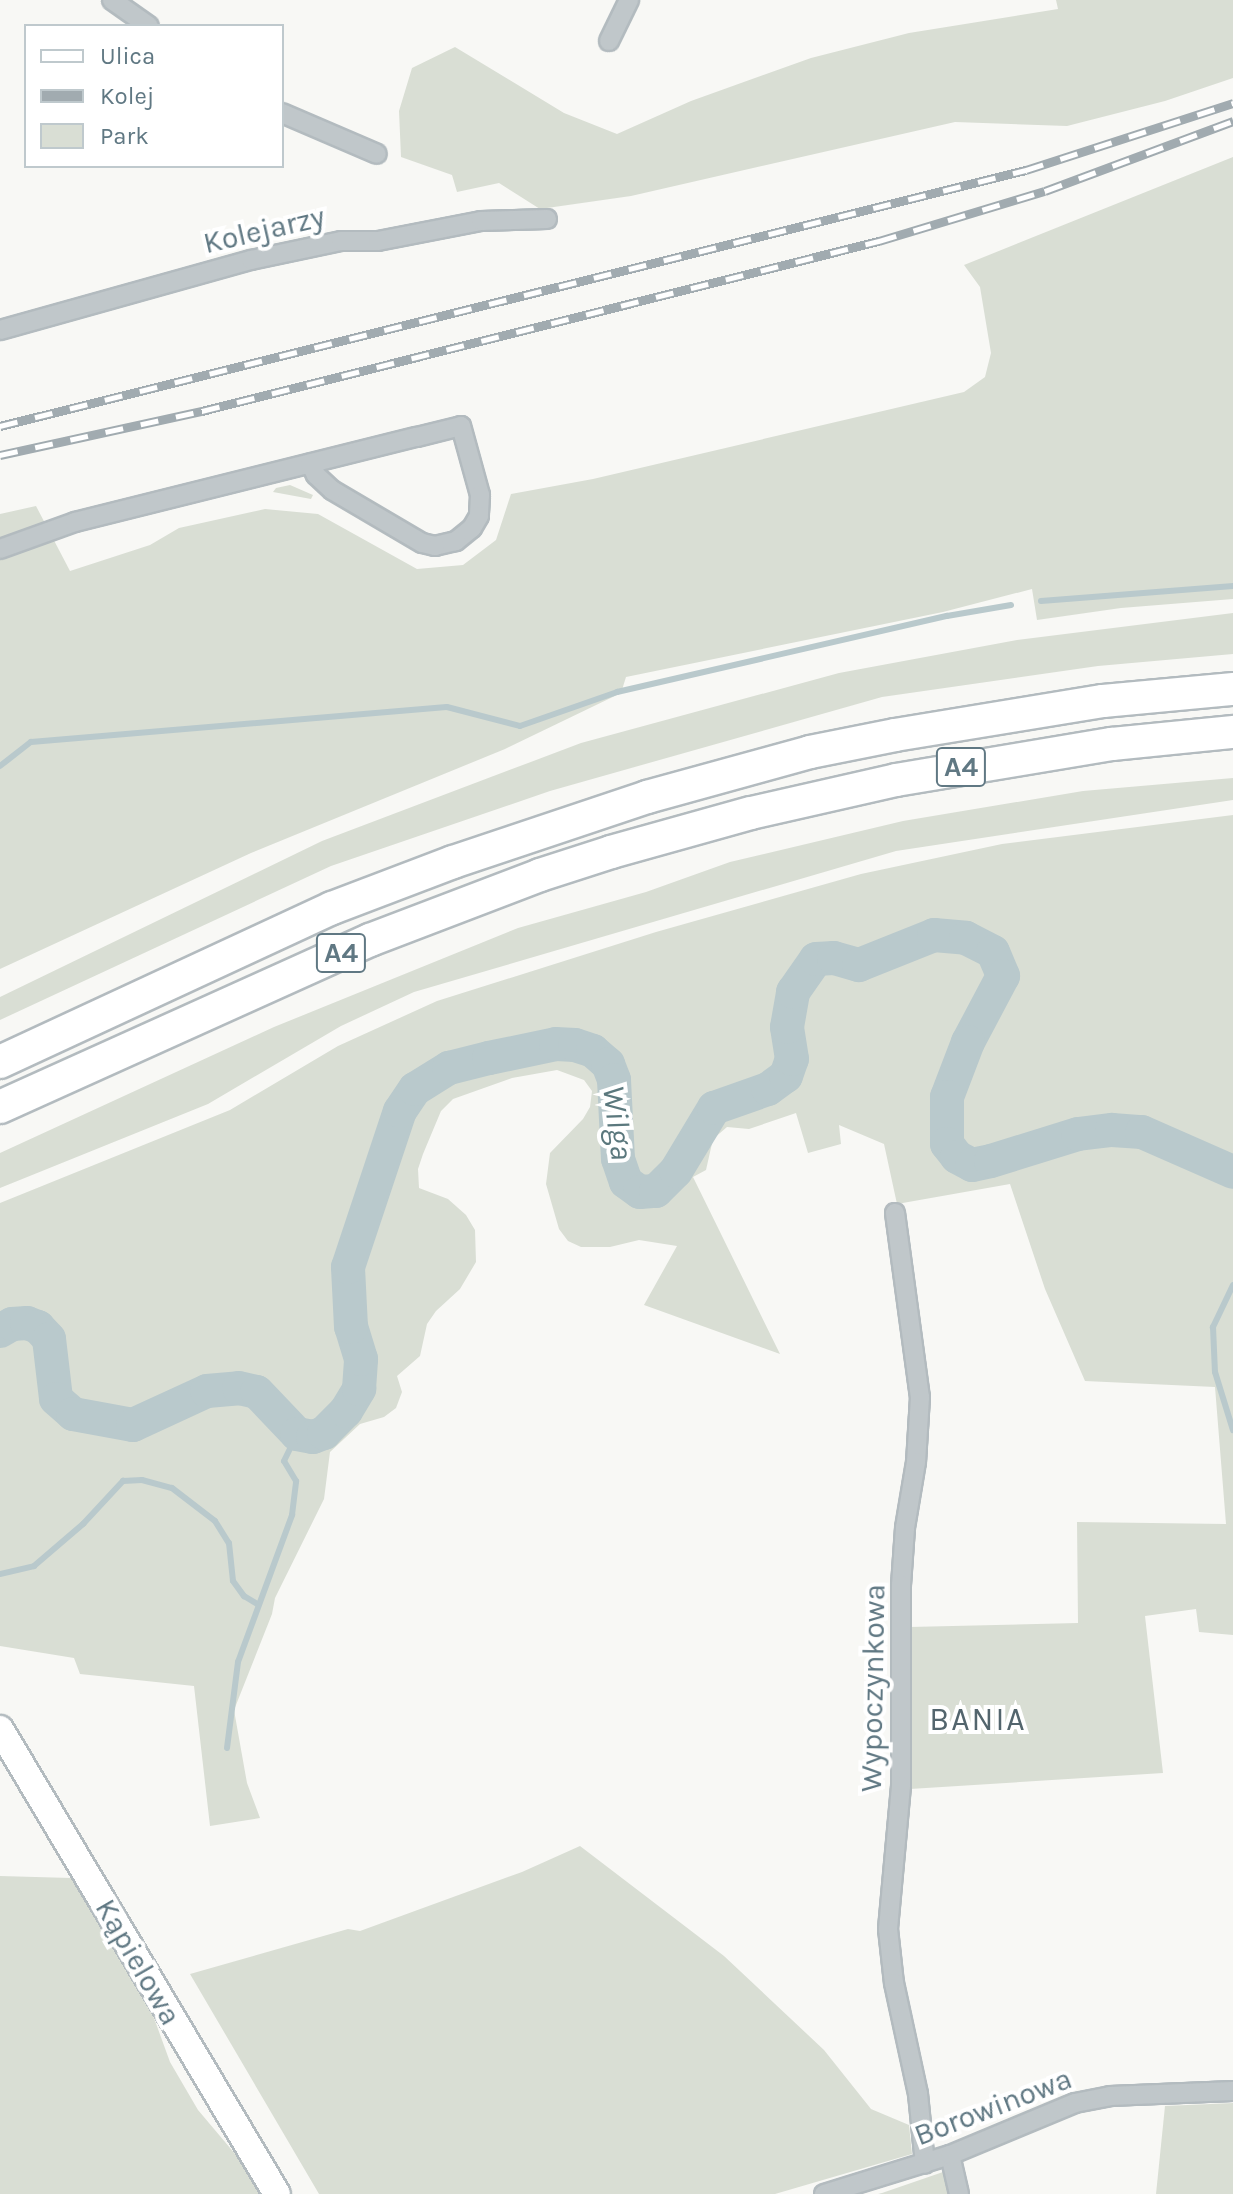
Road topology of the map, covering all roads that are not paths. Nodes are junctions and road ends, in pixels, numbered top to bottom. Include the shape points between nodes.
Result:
1 (112, 0) edge
2 (629, 0) edge
3 (146, 24) edge
4 (609, 41) dead end
5 (284, 114) edge
6 (377, 154) dead end
7 (547, 219) dead end
8 (0, 330) edge
9 (310, 463) junction
10 (0, 549) edge
11 (1233, 689) edge
12 (1233, 732) edge
13 (0, 1062) edge
14 (0, 1107) edge
15 (895, 1213) dead end
16 (0, 1729) edge
17 (1233, 2091) edge
18 (950, 2155) junction
19 (925, 2164) junction
20 (277, 2194) edge
21 (824, 2194) edge
22 (959, 2194) edge

1 - 3 street
2 - 4 street
5 - 6 street
7 - 8 street, Kolejarzy via 481,221 378,241 341,241 235,264
9 - 9 street via 461,426 481,508 472,528 435,546 327,486
9 - 10 street via 75,522
11 - 13 highway, A4 via 1103,701 923,730 810,752 647,797 332,908
12 - 14 highway, A4 via 1083,748 896,780 611,852 370,940
15 - 19 street, Wypoczynkowa via 920,1397 901,1585 901,1786 888,1929
16 - 20 street, Kąpielowa
17 - 18 street, Borowinowa via 1093,2098
18 - 19 street, Borowinowa
18 - 22 street
19 - 21 street, Borowinowa

